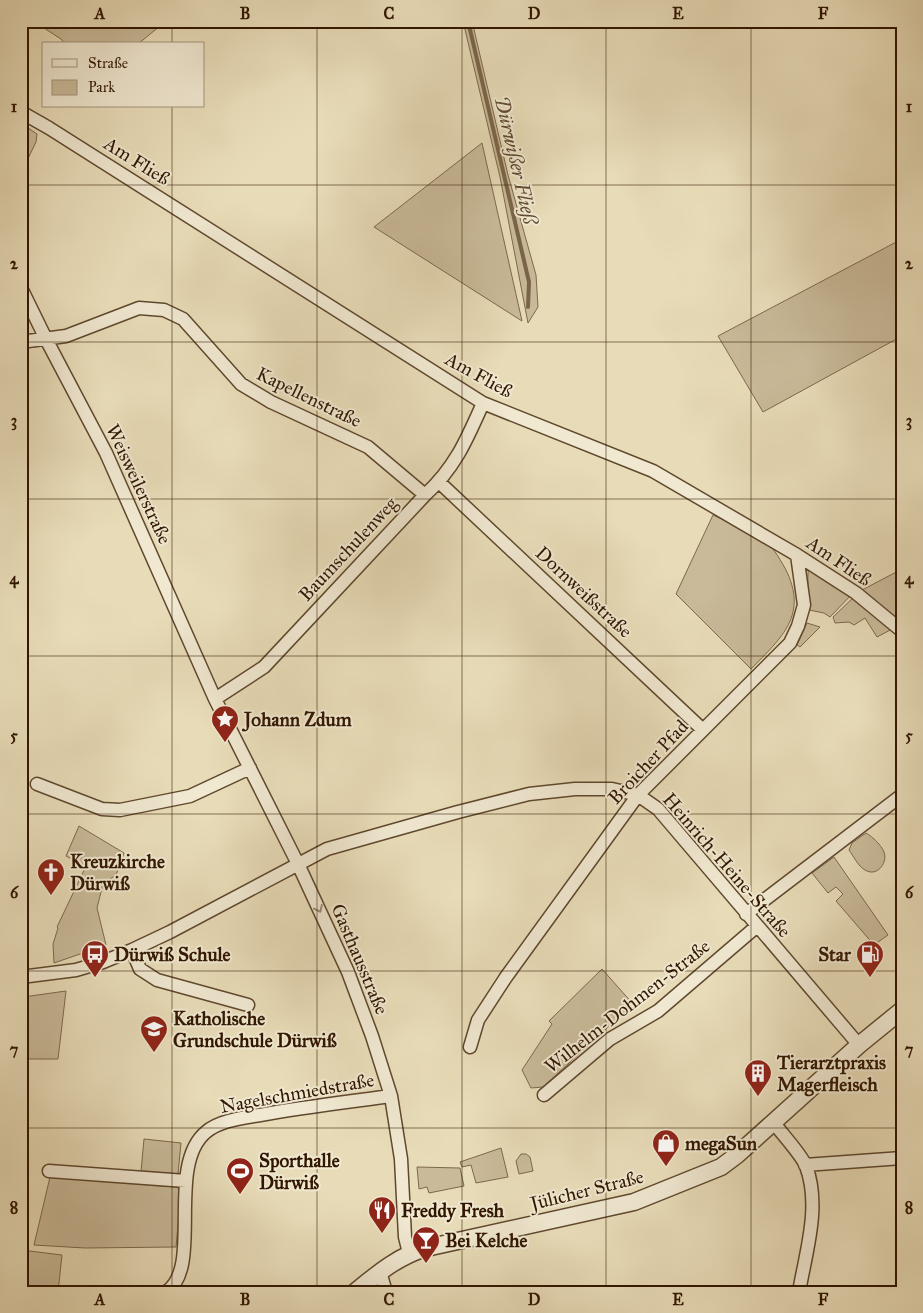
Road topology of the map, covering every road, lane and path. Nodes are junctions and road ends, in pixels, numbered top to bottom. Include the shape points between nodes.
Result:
1 (21, 112) edge
2 (21, 288) edge
3 (46, 339) junction
4 (21, 342) edge
5 (482, 403) junction
6 (440, 482) junction
7 (425, 495) junction
8 (797, 555) junction
9 (902, 631) edge
10 (215, 700) junction
11 (703, 730) junction
12 (250, 768) junction
13 (37, 784) dead end
14 (638, 795) junction
15 (902, 795) edge
16 (298, 864) junction
17 (746, 914) junction
18 (756, 927) junction
19 (132, 950) junction
20 (21, 977) edge
21 (248, 1005) dead end
22 (902, 1010) edge
23 (859, 1045) junction
24 (470, 1047) dead end
25 (544, 1095) dead end
26 (391, 1096) junction
27 (774, 1122) junction
28 (902, 1158) edge
29 (805, 1165) junction
30 (49, 1171) dead end
31 (186, 1181) junction
32 (409, 1253) junction
33 (380, 1272) junction
34 (166, 1292) edge
35 (355, 1292) edge
36 (386, 1292) edge
37 (799, 1292) edge

1 - 5 street, Am Fließ
2 - 3 street, Weisweilerstraße
3 - 4 street, Kapellenstraße
3 - 7 street, Kapellenstraße via 66,336 139,308 164,310 183,319 241,384 271,402 368,447
3 - 10 street, Weisweilerstraße via 106,453
5 - 6 street, Baumschulenweg via 462,451
5 - 8 street, Am Fließ via 653,471
6 - 7 street, Baumschulenweg
6 - 11 street, Dornweißstraße
7 - 10 street, Baumschulenweg via 264,667
8 - 9 street, Am Fließ via 856,593
8 - 11 street, Broicher Pfad via 804,605 790,643
10 - 12 street, Gasthausstraße
11 - 14 street, Broicher Pfad
12 - 13 street via 190,796 120,810 102,809
12 - 16 street, Gasthausstraße
14 - 16 street, Heinrich-Heine-Straße via 612,789 529,794 327,850
14 - 17 street, Heinrich-Heine-Straße via 658,810
14 - 24 street, Broicher Pfad via 506,977 478,1020
15 - 17 street
16 - 19 street, Heinrich-Heine-Straße
16 -> 26 street, Gasthausstraße via 348,972
17 - 18 street, Heinrich-Heine-Straße
18 - 23 street, Heinrich-Heine-Straße
18 - 25 street, Wilhelm-Dohmen-Straße via 658,1011 610,1039
19 - 20 street, Heinrich-Heine-Straße via 76,970
19 - 21 street via 140,969 157,980
22 - 23 street, Jülicher Straße
23 - 27 street, Jülicher Straße
26 - 31 street, Nagelschmiedstraße via 288,1110 221,1124 206,1132 196,1144
26 - 32 street, Gasthausstraße via 401,1158 405,1237
27 - 29 street
27 - 32 street, Jülicher Straße via 721,1167 634,1202
28 - 29 street
29 - 37 street via 813,1195 812,1217
30 - 31 street
31 - 34 street, Nagelschmiedstraße via 181,1268 175,1284
32 - 33 street, Jülicher Straße
33 - 35 street, Jülicher Straße
33 - 36 street

